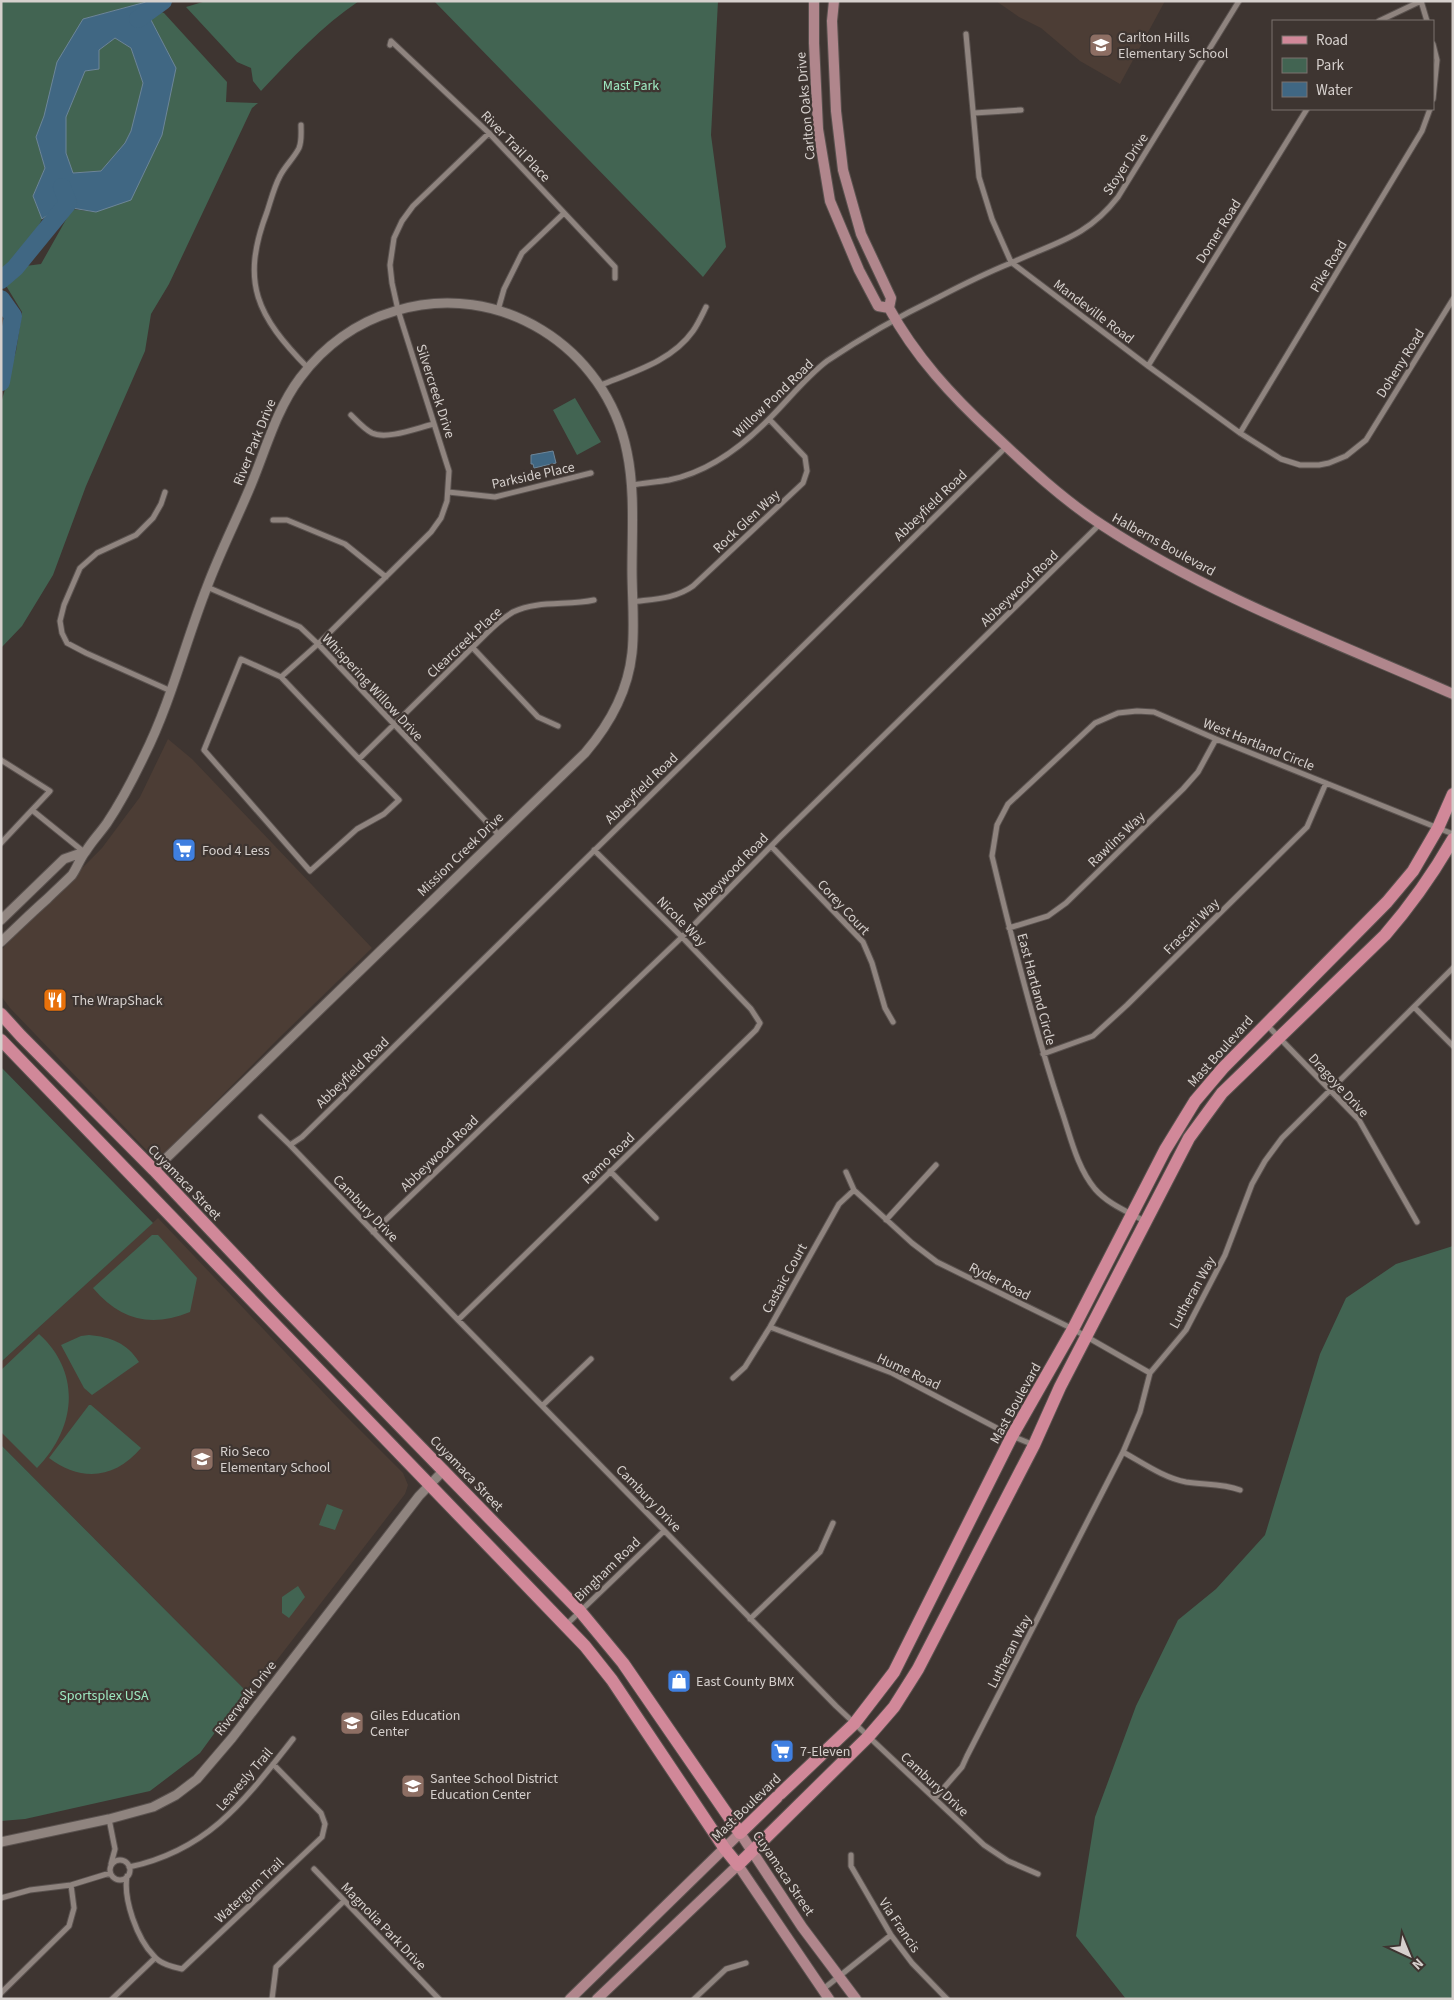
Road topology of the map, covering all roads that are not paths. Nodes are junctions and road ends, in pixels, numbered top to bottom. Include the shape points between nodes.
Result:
1 (814, 1) edge
2 (834, 1) edge
3 (1239, 1) edge
4 (1421, 1) edge
5 (1381, 20) edge
6 (1427, 20) edge
7 (966, 34) dead end
8 (390, 45) dead end
9 (1434, 48) edge
10 (1434, 88) edge
11 (1021, 110) dead end
12 (1306, 110) edge
13 (1430, 110) edge
14 (974, 113) junction
15 (302, 125) dead end
16 (489, 132) junction
17 (564, 213) junction
18 (1011, 262) junction
19 (615, 278) dead end
20 (1453, 299) edge
21 (706, 307) dead end
22 (889, 308) junction
23 (398, 310) junction
24 (498, 310) junction
25 (895, 320) junction
26 (1148, 366) junction
27 (308, 368) junction
28 (601, 385) junction
29 (351, 415) dead end
30 (769, 419) junction
31 (434, 424) junction
32 (1240, 433) junction
33 (1366, 440) joint
34 (1006, 446) junction
35 (591, 473) dead end
36 (632, 485) junction
37 (165, 492) dead end
38 (448, 492) junction
39 (273, 520) dead end
40 (1100, 524) junction
41 (386, 577) junction
42 (207, 587) junction
43 (594, 600) dead end
44 (632, 602) junction
45 (318, 644) junction
46 (473, 648) junction
47 (281, 677) junction
48 (172, 692) junction
49 (1453, 694) edge
50 (393, 725) junction
51 (558, 726) dead end
52 (1216, 740) junction
53 (1064, 752) joint
54 (359, 759) junction
55 (1, 760) edge
56 (1326, 782) junction
57 (1453, 794) edge
58 (32, 810) junction
59 (1438, 828) junction
60 (1453, 834) edge
61 (499, 836) junction
62 (1453, 839) edge
63 (1, 843) edge
64 (771, 846) junction
65 (594, 850) junction
66 (84, 852) junction
67 (1, 920) edge
68 (1009, 928) junction
69 (682, 937) junction
70 (1, 942) edge
71 (1453, 968) edge
72 (1414, 1007) junction
73 (751, 1009) joint
74 (1, 1014) edge
75 (893, 1022) dead end
76 (1265, 1024) junction
77 (1280, 1038) junction
78 (1, 1040) edge
79 (1453, 1046) edge
80 (1043, 1054) junction
81 (1329, 1090) junction
82 (261, 1117) dead end
83 (290, 1145) junction
84 (936, 1165) dead end
85 (154, 1170) junction
86 (610, 1171) junction
87 (846, 1172) dead end
88 (854, 1190) junction
89 (1132, 1214) junction
90 (656, 1218) dead end
91 (886, 1220) junction
92 (1147, 1222) junction
93 (1416, 1222) dead end
94 (373, 1232) junction
95 (242, 1264) junction
96 (228, 1277) junction
97 (458, 1320) junction
98 (770, 1327) junction
99 (1073, 1329) junction
100 (1086, 1337) junction
101 (591, 1359) dead end
102 (1150, 1373) junction
103 (734, 1378) dead end
104 (543, 1405) junction
105 (1012, 1436) junction
106 (1034, 1445) junction
107 (1123, 1452) junction
108 (444, 1470) junction
109 (430, 1484) junction
110 (1240, 1490) dead end
111 (833, 1523) dead end
112 (664, 1531) junction
113 (580, 1611) junction
114 (750, 1619) junction
115 (566, 1625) junction
116 (854, 1724) junction
117 (868, 1737) junction
118 (292, 1739) dead end
119 (273, 1764) junction
120 (935, 1798) junction
121 (109, 1819) junction
122 (740, 1833) junction
123 (1, 1842) edge
124 (115, 1849) junction
125 (725, 1849) junction
126 (752, 1850) junction
127 (851, 1855) dead end
128 (125, 1862) junction
129 (112, 1864) junction
130 (738, 1864) junction
131 (129, 1867) junction
132 (314, 1868) dead end
133 (110, 1873) junction
134 (1038, 1874) dead end
135 (127, 1876) junction
136 (116, 1879) junction
137 (71, 1884) junction
138 (125, 1888) junction
139 (1, 1898) edge
140 (344, 1901) junction
141 (891, 1935) junction
142 (155, 1958) junction
143 (746, 1963) dead end
144 (838, 1978) junction
145 (822, 1990) junction
146 (1, 1993) edge
147 (112, 1999) edge
148 (272, 1999) edge
149 (439, 1999) edge
150 (570, 1999) edge
151 (597, 1999) edge
152 (694, 1999) edge
153 (829, 1999) edge
154 (856, 1999) edge
155 (947, 1999) edge

1 - 22 main road, Carlton Oaks Drive via 818,129 830,201 858,270 878,306
2 - 22 main road, Carlton Oaks Drive via 836,103 843,170 862,234 891,298
3 - 18 street, Stoyer Drive via 1112,206 1076,236
4 - 5 street
4 - 6 street
7 - 14 street, Mandeville Road
8 - 16 street, River Trail Place via 391,41
9 - 10 street via 1437,60
11 - 14 street
12 - 26 street, Domer Road
13 - 32 street, Pike Road via 1419,136
14 - 18 street, Mandeville Road via 979,177 992,220
15 - 27 street via 300,146 280,177 259,232 254,252 254,274 260,303 270,321
16 - 17 street, River Trail Place
16 - 23 street, Silvercreek Drive via 413,206 402,221 394,238 390,265
17 - 19 street, River Trail Place via 615,267
17 - 24 street via 522,253 504,289
18 - 25 street, Stoyer Drive
18 - 26 street, Mandeville Road
20 - 33 street, Doheny Road
21 - 28 street via 694,330 668,354
22 - 25 main road, Carlton Oaks Drive
23 - 24 street, River Park Drive via 426,304 455,303
23 - 27 street, River Park Drive via 354,329
23 - 31 street, Silvercreek Drive
24 - 28 street, River Park Drive via 526,321 552,337 580,360
25 - 30 street, Willow Pond Road via 827,362
25 - 34 main road, Halberns Boulevard via 950,392
26 - 32 street, Mandeville Road
27 - 42 street, River Park Drive via 277,417 252,485
28 - 36 street, River Park Drive via 616,415 627,451
29 - 31 street via 365,429 378,435
30 - 36 street, Willow Pond Road via 738,447 706,467 668,480
30 - 44 street, Rock Glen Way via 805,458 807,471 803,482 685,592 668,598
31 - 38 street, Silvercreek Drive via 448,466
32 - 33 street, Mandeville Road via 1281,459 1310,466 1338,460
34 - 40 main road, Halberns Boulevard
34 - 65 street, Abbeyfield Road
35 - 38 street, Parkside Place via 495,498
36 - 44 street, Mission Creek Drive
37 - 48 street via 153,518 136,535 97,553 80,568 60,621 67,642 86,654
38 - 41 street, Silvercreek Drive via 436,525
39 - 41 street via 288,520 345,544
40 - 49 main road, Halberns Boulevard via 1140,549 1237,599
40 - 64 street, Abbeywood Road
41 - 45 street, Silvercreek Drive
42 - 45 street, Whispering Willow Drive via 300,627
42 - 48 street, River Park Drive
43 - 46 street, Clearcreek Place via 532,606 514,612 501,620
44 - 61 street, Mission Creek Drive via 632,653 625,685 612,715 585,752
45 - 47 street, Silvercreek Drive
45 - 50 street, Whispering Willow Drive
46 - 50 street, Clearcreek Place
46 - 51 street via 538,717
47 - 54 street
47 - 54 street via 241,660 204,750 310,871 357,829 384,814 400,800
48 - 66 street, River Park Drive via 131,782 106,824
50 - 54 street, Clearcreek Place
50 - 61 street, Whispering Willow Drive
52 - 53 street, West Hartland Circle via 1154,712 1129,711 1095,723
52 - 56 street, West Hartland Circle
52 - 68 street, Rawlins Way via 1198,772 1183,789 1066,903 1048,916
53 - 68 street, East Hartland Circle via 1008,804 996,830 992,856
55 - 58 street via 50,792
56 - 59 street, West Hartland Circle
56 - 80 street, Frascati Way via 1307,827 1127,1005 1087,1039
57 - 59 main road, Mast Boulevard
58 - 63 street
58 - 66 street
59 - 60 street, West Hartland Circle
59 - 76 main road, Mast Boulevard via 1413,870 1386,902
61 - 85 street, Mission Creek Drive
62 - 77 main road via 1407,910
64 - 69 street, Abbeywood Road
64 - 75 street, Corey Court via 863,942 885,1008
65 - 69 street, Nicole Way
65 - 83 street, Abbeyfield Road via 307,1132
66 - 67 street, River Park Drive via 64,859
66 - 70 street, River Park Drive via 73,873
68 - 80 street, East Hartland Circle
69 - 73 street, Nicole Way
69 - 94 street, Abbeywood Road
71 - 72 street, Lutheran Way
72 - 79 street
72 - 81 street, Lutheran Way
73 - 86 street, Ramo Road via 760,1022 756,1030
74 - 85 main road, Cuyamaca Street
76 - 77 street, Dragoye Drive
76 - 89 main road, Mast Boulevard via 1195,1101
77 - 81 street, Dragoye Drive
77 - 92 main road via 1222,1093 1189,1138
78 - 96 main road
80 - 89 street, East Hartland Circle via 1080,1165 1102,1196
81 - 93 street, Dragoye Drive via 1359,1120
81 - 102 street, Lutheran Way via 1282,1138 1265,1161 1252,1184 1225,1255 1187,1326
82 - 83 street, Cambury Drive
83 - 94 street, Cambury Drive
84 - 91 street
85 - 95 main road, Cuyamaca Street
86 - 90 street
86 - 97 street, Ramo Road
87 - 88 street
88 - 91 street, Ryder Road
88 - 98 street, Castaic Court via 839,1204
89 - 92 street, East Hartland Circle
89 - 99 main road, Mast Boulevard
91 - 99 street, Ryder Road via 937,1262
92 - 100 main road
94 - 97 street, Cambury Drive
95 - 96 main road
95 - 108 main road, Cuyamaca Street
96 - 109 main road
97 - 104 street, Cambury Drive
98 - 103 street, Castaic Court via 745,1367
98 - 105 street, Hume Road via 892,1373
99 - 100 street, Ryder Road
99 - 105 main road, Mast Boulevard
100 - 102 street, Ryder Road
100 - 106 main road
101 - 104 street
102 - 107 street, Lutheran Way via 1140,1412
104 - 112 street, Cambury Drive
105 - 106 street, Hume Road
105 - 116 main road, Mast Boulevard via 894,1672
106 - 117 main road via 918,1669 894,1707
107 - 110 street via 1186,1482 1226,1485
107 - 120 street, Lutheran Way via 962,1767
108 - 109 street, Riverwalk Drive
108 - 113 main road, Cuyamaca Street
109 - 115 main road
109 - 121 street, Riverwalk Drive via 197,1779 153,1807
111 - 114 street via 820,1552
112 - 113 street, Bingham Road
112 - 114 street, Cambury Drive
113 - 115 street, Bingham Road
113 - 122 main road, Cuyamaca Street via 623,1663
114 - 116 street, Cambury Drive
115 - 125 main road via 612,1680
116 - 117 street, Cambury Drive
116 - 122 main road, Mast Boulevard
117 - 120 street, Cambury Drive
117 - 126 main road
118 - 119 street, Leavesly Trail
119 - 131 street, Leavesly Trail via 228,1817 199,1839 150,1862
119 - 142 street, Watergum Trail via 321,1813 325,1824 322,1837 182,1969
120 - 134 street, Cambury Drive via 984,1845 1008,1861
121 - 123 street, Riverwalk Drive
121 - 124 street
122 - 125 main road, Mast Boulevard
122 - 126 main road, Cuyamaca Street
124 - 128 street
124 - 129 street
125 - 130 main road
125 - 150 main road, Mast Boulevard
126 - 130 main road
126 - 144 main road, Cuyamaca Street
127 - 141 street, Via Francis via 851,1866
128 - 129 street via 119,1860
128 - 131 street
129 - 133 street
130 - 145 main road
130 - 151 main road
131 - 135 street
132 - 140 street, Magnolia Park Drive
133 - 136 street
133 - 137 street
135 - 136 street
135 - 138 street
136 - 138 street
137 - 139 street
137 - 146 street via 74,1908 69,1926
138 - 142 street via 139,1936
140 - 148 street via 276,1967
140 - 149 street, Magnolia Park Drive
141 - 144 street
141 - 155 street, Via Francis via 912,1964
142 - 147 street
143 - 152 street via 726,1968
144 - 145 street
144 - 154 main road, Cuyamaca Street
145 - 153 main road

